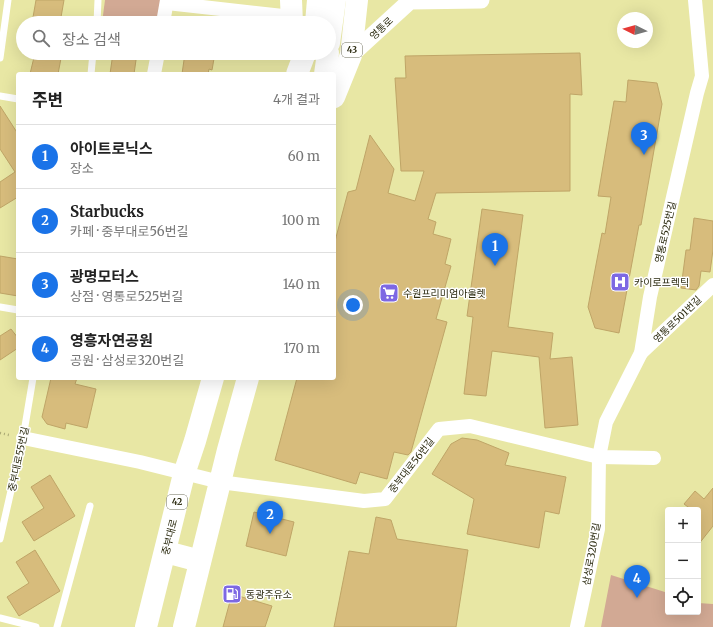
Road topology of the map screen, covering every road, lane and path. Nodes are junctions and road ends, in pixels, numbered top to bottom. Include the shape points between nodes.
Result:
1 (8, 0) edge
2 (98, 0) edge
3 (318, 0) edge
4 (335, 0) edge
5 (356, 0) edge
6 (410, 0) edge
7 (481, 0) edge
8 (695, 0) edge
9 (167, 2) edge
10 (292, 13) edge
11 (97, 16) edge
12 (165, 16) edge
13 (317, 16) edge
14 (333, 16) edge
15 (351, 55) junction
16 (0, 58) edge
17 (92, 60) edge
18 (157, 60) edge
19 (292, 60) edge
20 (302, 60) edge
21 (327, 60) edge
22 (91, 72) edge
23 (154, 72) edge
24 (292, 72) edge
25 (298, 72) edge
26 (324, 72) edge
27 (707, 76) edge
28 (336, 92) edge
29 (0, 96) edge
30 (16, 99) edge
31 (713, 284) edge
32 (0, 307) edge
33 (16, 310) edge
34 (641, 353) junction
35 (33, 380) edge
36 (212, 380) edge
37 (247, 380) edge
38 (23, 438) junction
39 (599, 457) junction
40 (654, 458) dead end
41 (184, 474) junction
42 (220, 482) junction
43 (90, 506) dead end
44 (0, 539) edge
45 (166, 552) junction
46 (200, 561) junction
47 (0, 618) edge
48 (36, 627) edge
49 (57, 627) edge
50 (146, 627) edge
51 (184, 627) edge
52 (577, 627) edge

1 - 16 lane
2 - 11 lane
3 - 13 main road
4 - 14 main road
5 - 15 main road, 43
6 - 7 street, 영통로
6 - 15 street, 영통로
8 - 27 street, 영통로525번길
9 - 10 street
9 - 12 street
15 - 28 main road, 43
17 - 22 lane
18 - 23 street
19 - 24 main road
20 - 25 main road
21 - 26 main road
27 - 34 street, 영통로525번길 via 697,93 650,297
29 - 30 lane
31 - 34 street, 영통로501번길
32 - 33 lane
34 - 39 street, 영통로525번길 via 606,422
35 - 38 lane, 중부대로55번길
36 - 41 main road, 중부대로 / 42
37 - 42 main road
38 - 41 street, 중부대로56번길 via 140,462
38 - 44 lane, 중부대로55번길
39 - 40 street, 중부대로56번길
39 - 42 street, 중부대로56번길 via 470,426 439,429 385,499 364,501
39 - 52 street, 삼성로320번길 via 598,529
41 - 42 street, 중부대로56번길
41 - 45 main road, 중부대로 / 42
42 - 46 main road
43 - 49 lane
45 - 46 main road
45 - 50 main road, 중부대로 / 42
46 - 51 main road
47 - 48 lane

